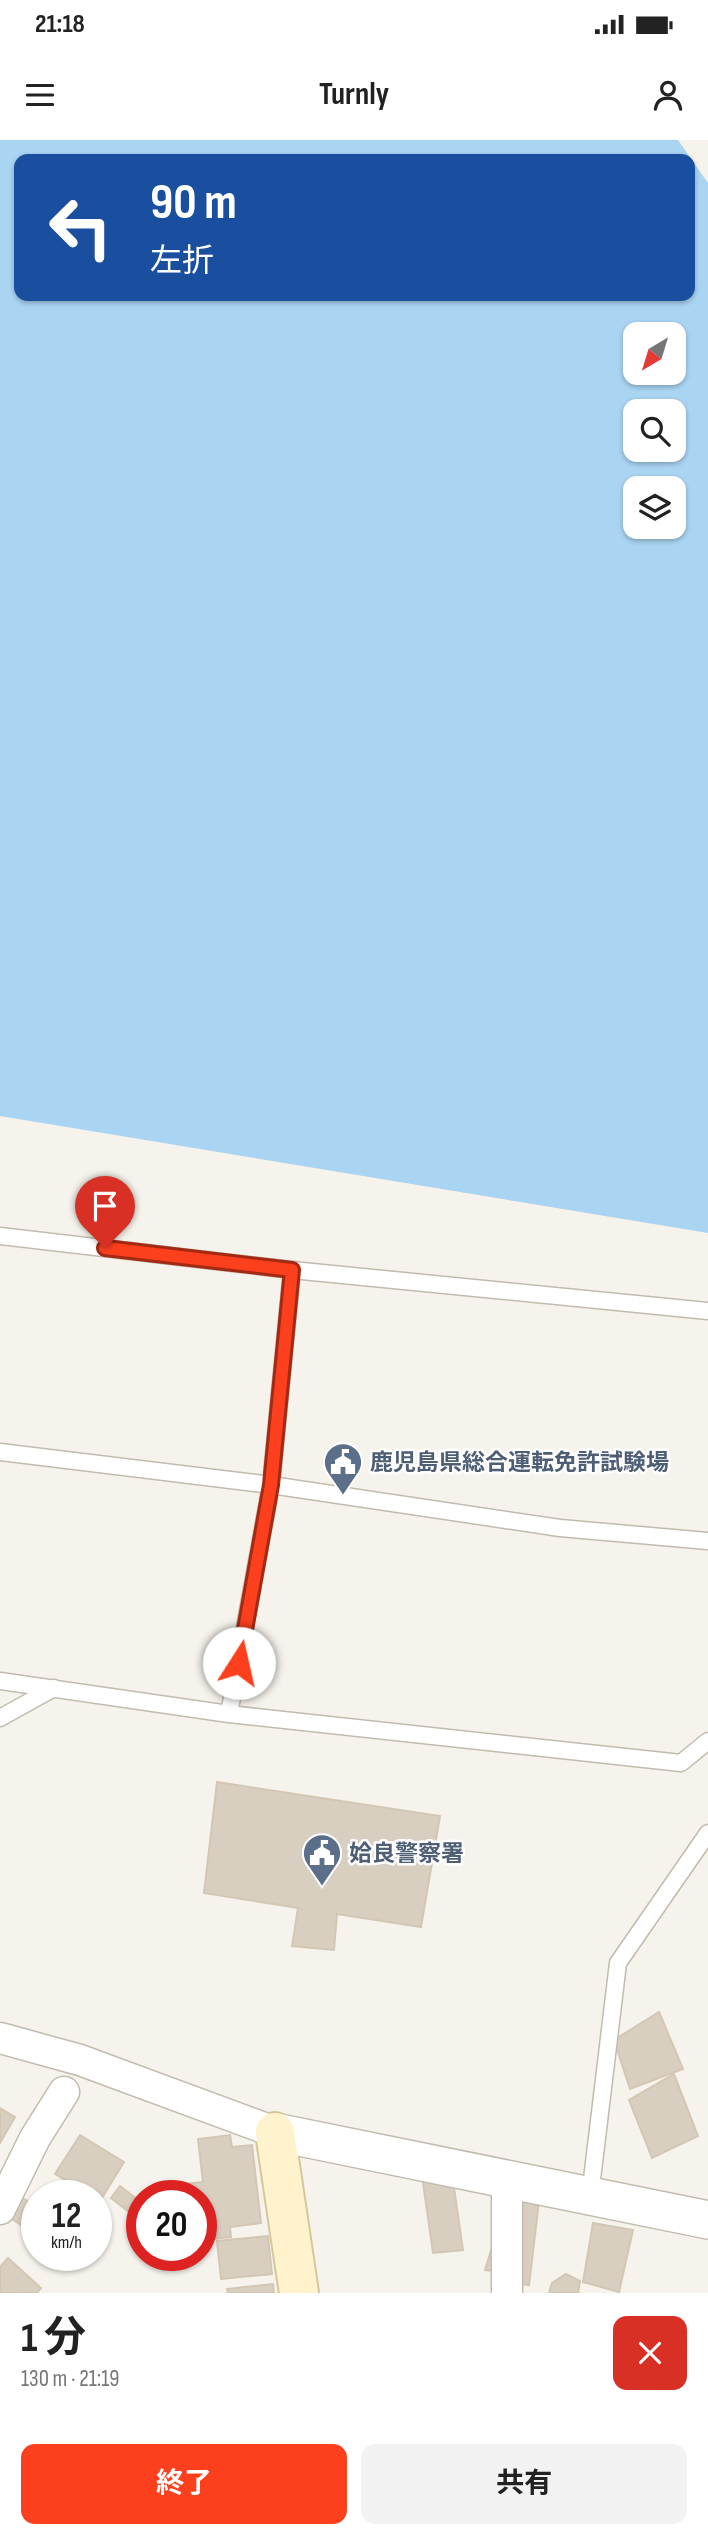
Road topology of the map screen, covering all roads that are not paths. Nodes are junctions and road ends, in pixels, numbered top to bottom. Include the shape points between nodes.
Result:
1 (0, 1236) edge
2 (292, 1270) junction
3 (708, 1311) edge
4 (0, 1452) edge
5 (271, 1485) junction
6 (708, 1541) edge
7 (0, 1681) edge
8 (54, 1688) junction
9 (229, 1714) junction
10 (0, 1718) edge
11 (708, 1741) edge
12 (708, 1833) edge
13 (0, 2038) edge
14 (64, 2092) dead end
15 (275, 2132) junction
16 (508, 2179) junction
17 (590, 2196) junction
18 (0, 2208) edge
19 (708, 2220) edge
20 (299, 2293) edge
21 (507, 2293) edge

1 - 2 lane
2 - 3 lane
2 - 5 lane
4 - 5 lane
5 - 6 lane via 560,1528
5 - 9 lane
7 - 8 lane
8 - 9 lane
8 - 10 lane
9 - 11 lane via 681,1763
12 - 17 lane via 618,1963
13 - 15 street via 80,2060
14 - 18 street
15 - 16 street
15 - 20 main road
16 - 17 street
16 - 21 street
17 - 19 street

